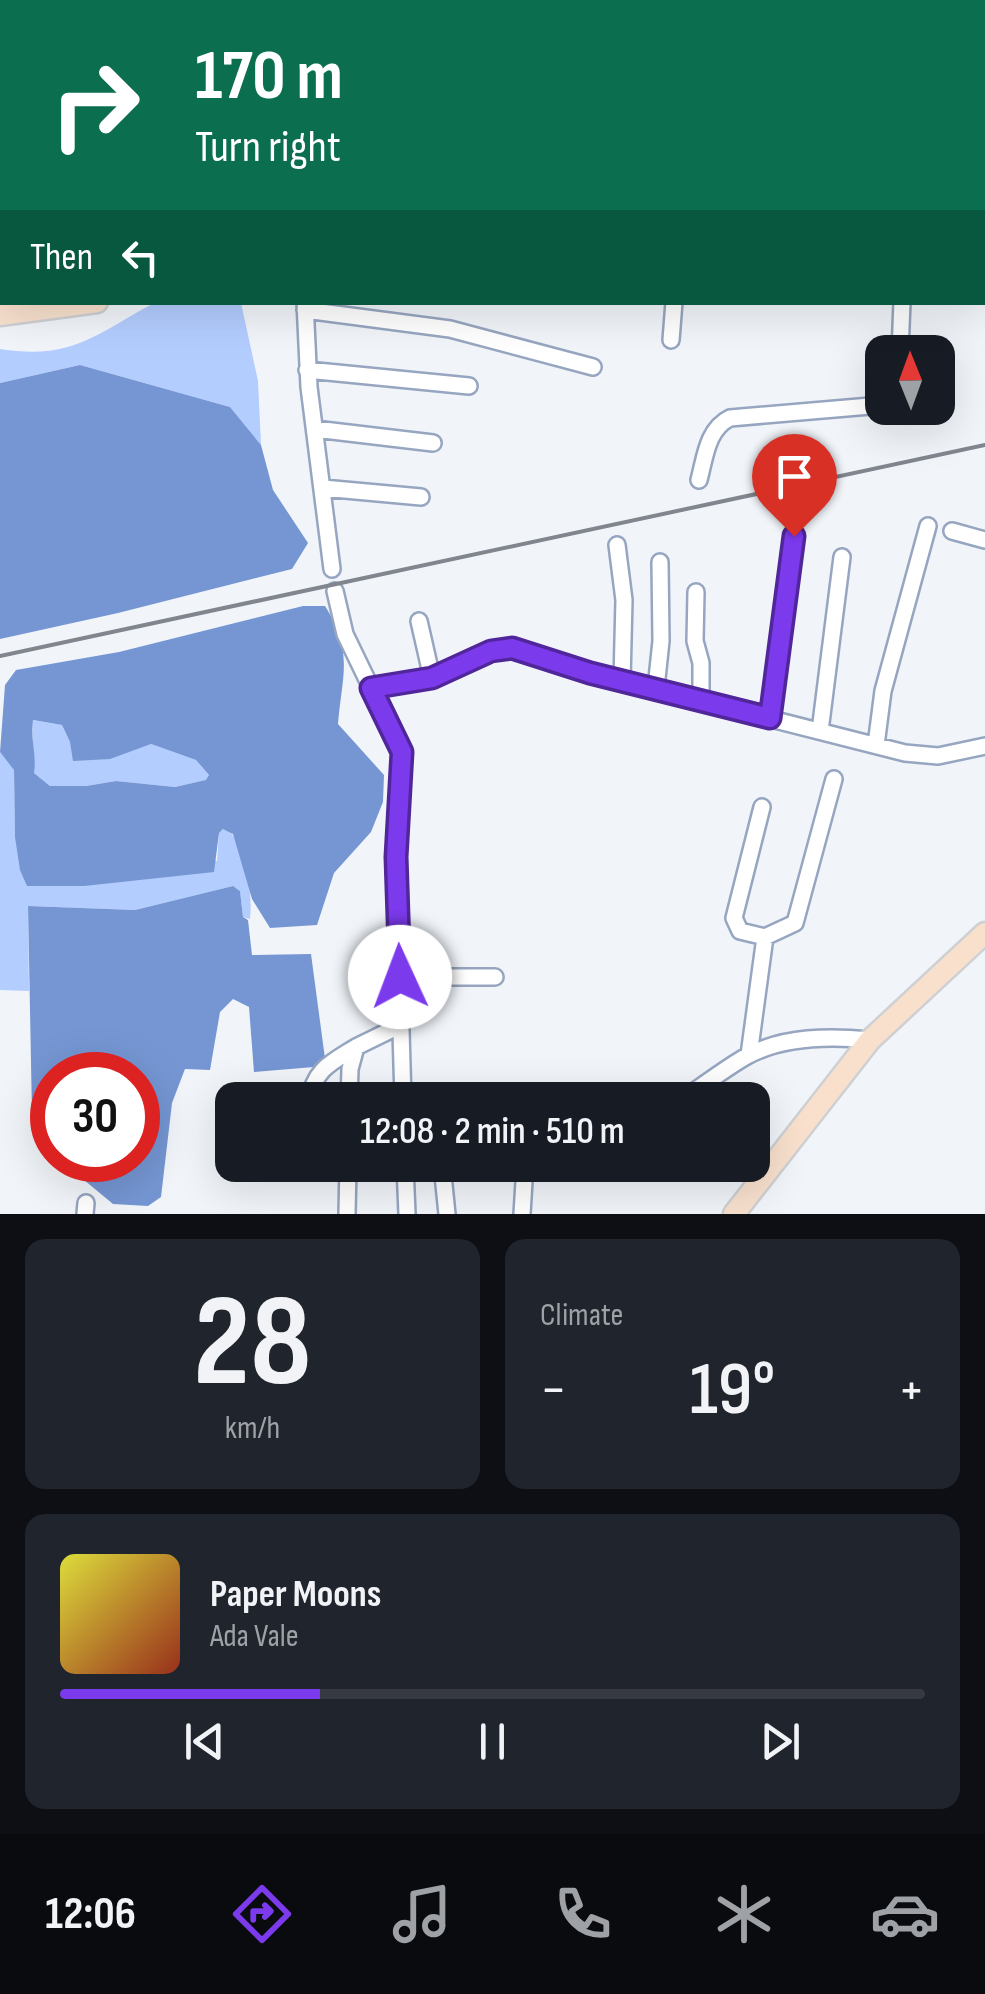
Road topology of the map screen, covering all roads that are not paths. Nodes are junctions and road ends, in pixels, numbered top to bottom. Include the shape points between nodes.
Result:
1 (75, 305) edge
2 (674, 305) edge
3 (902, 305) edge
4 (305, 306) edge
5 (0, 315) edge
6 (901, 335) edge
7 (672, 340) dead end
8 (594, 367) dead end
9 (307, 370) junction
10 (469, 386) dead end
11 (865, 406) edge
12 (314, 429) junction
13 (433, 443) dead end
14 (699, 480) dead end
15 (323, 488) junction
16 (421, 497) dead end
17 (928, 526) dead end
18 (952, 531) dead end
19 (794, 536) dead end
20 (985, 540) edge
21 (617, 546) dead end
22 (842, 557) dead end
23 (660, 562) dead end
24 (332, 569) dead end
25 (335, 590) dead end
26 (696, 592) dead end
27 (419, 621) dead end
28 (432, 678) junction
29 (622, 680) junction
30 (371, 688) junction
31 (656, 688) junction
32 (701, 699) junction
33 (770, 718) junction
34 (820, 731) junction
35 (876, 745) junction
36 (985, 746) edge
37 (834, 779) dead end
38 (762, 807) dead end
39 (985, 933) edge
40 (765, 937) junction
41 (400, 977) junction
42 (495, 977) dead end
43 (401, 1025) junction
44 (870, 1040) junction
45 (356, 1047) junction
46 (749, 1055) junction
47 (313, 1082) edge
48 (350, 1082) edge
49 (403, 1082) edge
50 (709, 1082) edge
51 (348, 1182) edge
52 (406, 1182) edge
53 (444, 1182) edge
54 (524, 1182) edge
55 (347, 1214) edge
56 (407, 1214) edge
57 (448, 1214) edge
58 (522, 1214) edge
59 (734, 1214) edge

1 - 5 main road
2 - 7 street
3 - 6 street
4 - 8 street via 450,329
4 - 9 street
9 - 10 street
9 - 12 street
11 - 14 street via 720,422
12 - 13 street
12 - 15 street
15 - 16 street
15 - 24 street
17 - 35 street via 883,691
18 - 20 street
19 - 33 street
21 - 29 street
22 - 34 street
23 - 31 street
25 - 30 street via 345,634
26 - 32 street
27 - 28 street
28 - 29 street via 512,648
28 - 30 street
29 - 31 street
30 - 41 street via 402,752 396,857
31 - 32 street
32 - 33 street
33 - 34 street
34 - 35 street
35 - 36 street via 924,757
37 - 40 street via 795,923
38 - 40 street via 734,918 740,931
39 - 44 main road
40 - 46 street
41 - 42 street
41 - 43 street
43 - 45 street
43 - 49 street
44 - 46 street via 816,1037
44 - 59 main road
45 - 47 street
45 - 48 street
46 - 50 street
51 - 55 street
52 - 56 street
53 - 57 street
54 - 58 street

